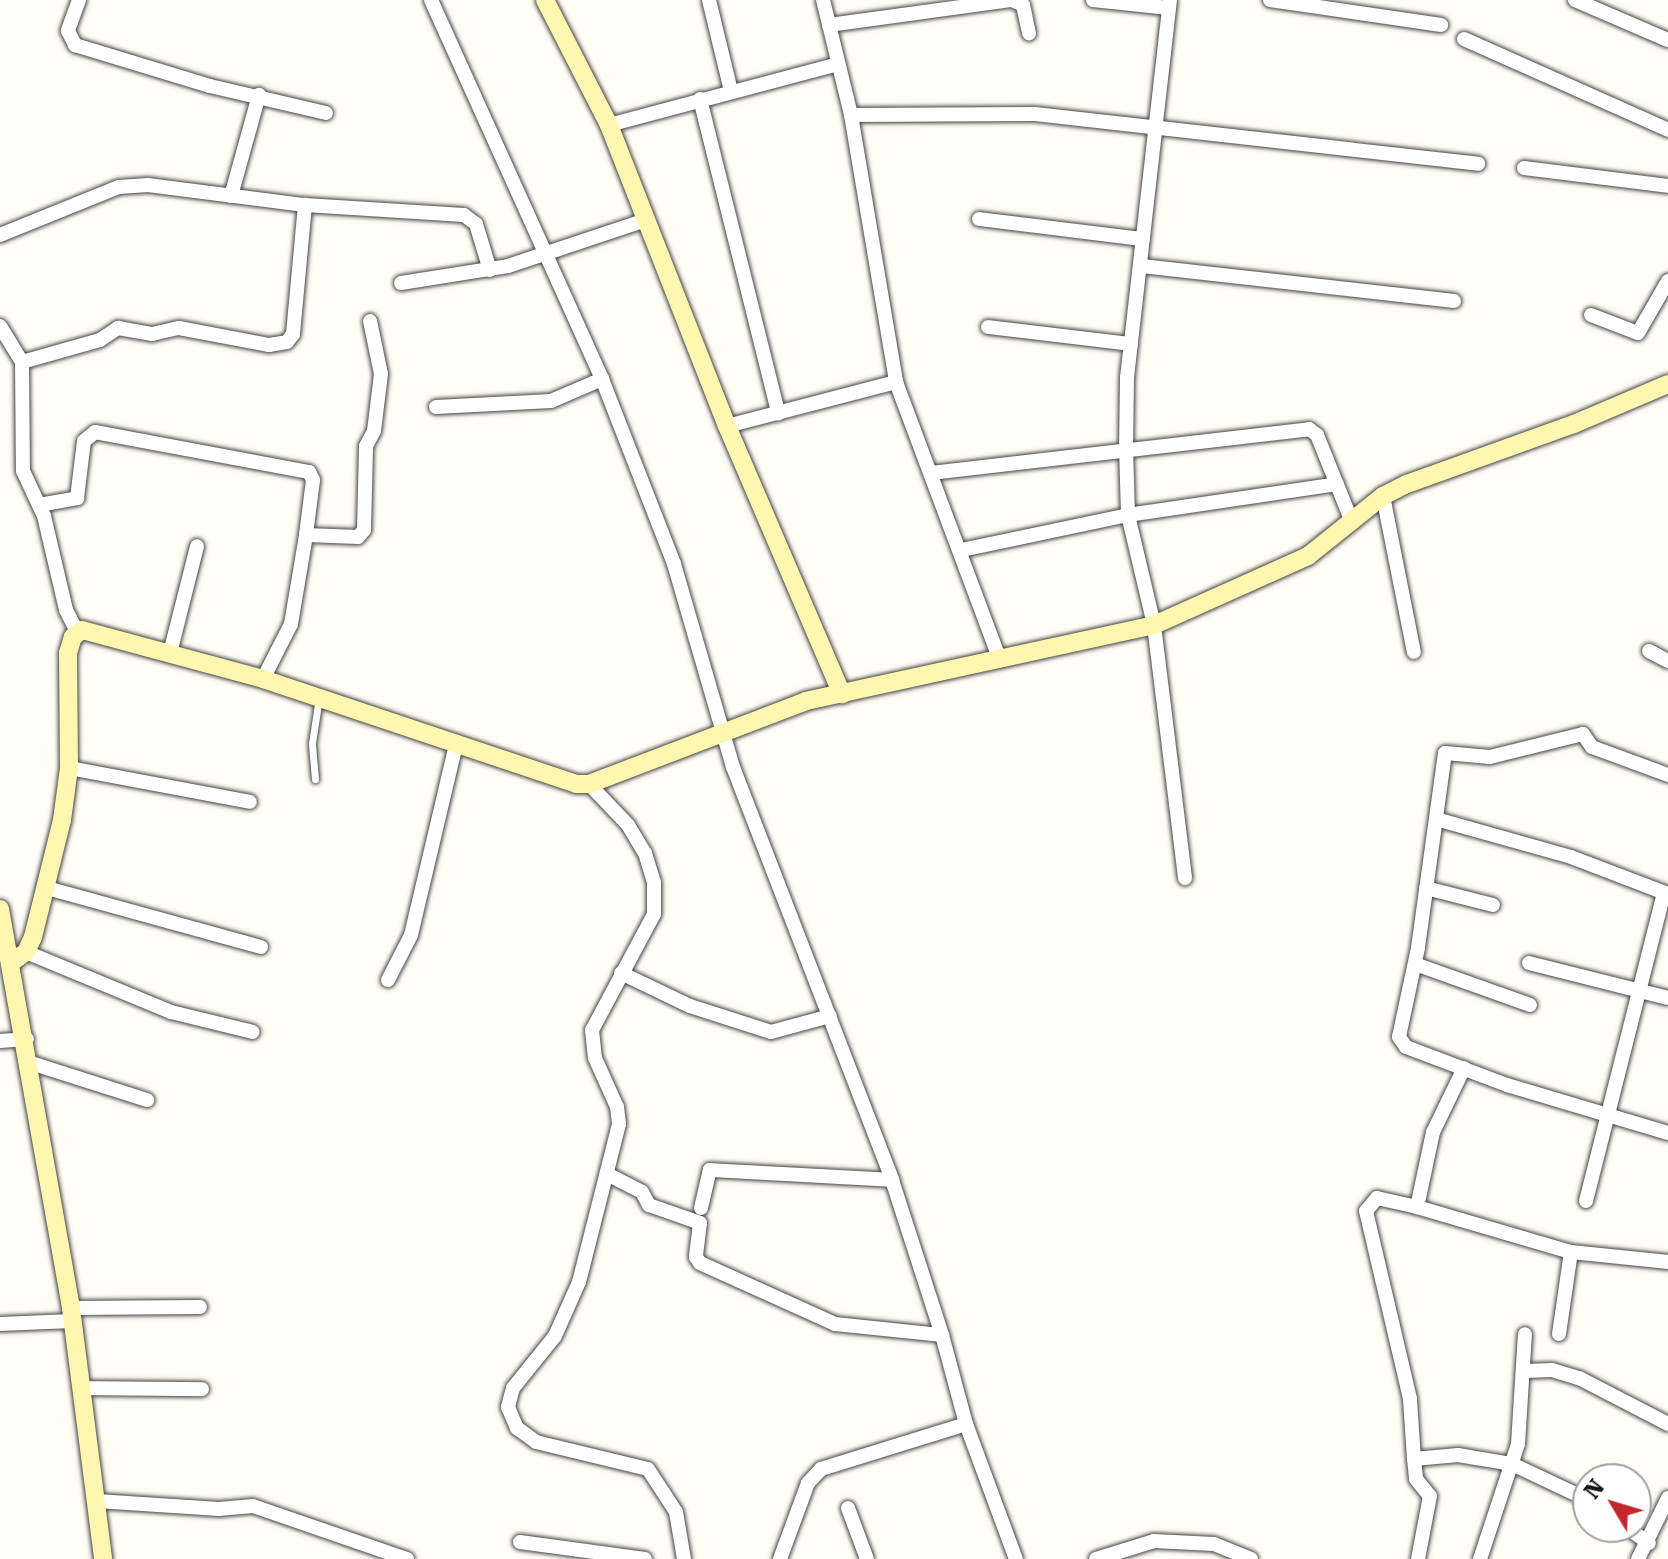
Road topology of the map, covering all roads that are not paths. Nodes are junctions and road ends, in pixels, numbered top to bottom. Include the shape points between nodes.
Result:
1 (79, 0) edge
2 (431, 0) edge
3 (545, 0) edge
4 (709, 0) edge
5 (823, 0) edge
6 (1012, 0) edge
7 (1093, 0) edge
8 (1270, 0) edge
9 (1575, 0) edge
10 (1313, 2) edge
11 (1170, 4) edge
12 (829, 25) junction
13 (1441, 25) dead end
14 (1029, 33) dead end
15 (1464, 39) dead end
16 (1668, 40) edge
17 (838, 64) junction
18 (731, 91) junction
19 (259, 95) junction
20 (700, 99) junction
21 (326, 113) dead end
22 (851, 115) junction
23 (609, 125) junction
24 (1156, 129) junction
25 (1668, 130) edge
26 (1478, 164) dead end
27 (1524, 168) dead end
28 (1668, 186) edge
29 (231, 196) junction
30 (305, 205) junction
31 (979, 219) dead end
32 (646, 220) junction
33 (0, 235) edge
34 (1143, 239) junction
35 (546, 254) junction
36 (1142, 266) junction
37 (490, 270) junction
38 (1668, 281) edge
39 (401, 283) dead end
40 (1454, 301) dead end
41 (1591, 315) dead end
42 (370, 321) dead end
43 (0, 326) edge
44 (988, 327) dead end
45 (1131, 344) junction
46 (22, 362) junction
47 (602, 379) junction
48 (896, 382) junction
49 (1668, 384) edge
50 (436, 407) dead end
51 (778, 413) junction
52 (727, 426) junction
53 (1126, 447) junction
54 (931, 473) junction
55 (1337, 484) junction
56 (1383, 496) junction
57 (39, 505) junction
58 (1128, 515) junction
59 (1352, 522) junction
60 (306, 535) junction
61 (197, 546) dead end
62 (962, 550) junction
63 (1154, 625) junction
64 (77, 632) junction
65 (1649, 651) dead end
66 (1414, 652) dead end
67 (170, 653) junction
68 (1000, 660) junction
69 (1668, 661) edge
70 (263, 679) junction
71 (842, 694) junction
72 (319, 698) junction
73 (726, 730) junction
74 (456, 745) junction
75 (69, 768) junction
76 (1668, 775) edge
77 (315, 779) dead end
78 (589, 784) junction
79 (250, 802) dead end
80 (1436, 819) junction
81 (1185, 878) dead end
82 (47, 888) junction
83 (1426, 888) junction
84 (1666, 894) edge
85 (1493, 905) dead end
86 (0, 909) edge
87 (261, 947) dead end
88 (12, 959) edge
89 (1529, 963) dead end
90 (1415, 964) junction
91 (621, 973) junction
92 (388, 980) dead end
93 (1638, 991) junction
94 (1668, 998) edge
95 (1530, 1005) dead end
96 (830, 1016) junction
97 (253, 1032) dead end
98 (27, 1039) junction
99 (2, 1044) edge
100 (31, 1063) junction
101 (1464, 1068) junction
102 (147, 1100) dead end
103 (1608, 1114) junction
104 (1668, 1133) edge
105 (607, 1174) junction
106 (892, 1180) junction
107 (1586, 1201) dead end
108 (1417, 1207) junction
109 (701, 1208) dead end
110 (1571, 1252) junction
111 (1668, 1262) edge
112 (200, 1307) dead end
113 (71, 1314) junction
114 (0, 1324) edge
115 (1525, 1334) dead end
116 (1559, 1334) dead end
117 (942, 1335) junction
118 (1526, 1371) junction
119 (80, 1388) junction
120 (202, 1389) dead end
121 (966, 1424) junction
122 (1668, 1424) edge
123 (1414, 1459) junction
124 (1512, 1464) junction
125 (1572, 1492) edge
126 (1668, 1498) edge
127 (97, 1501) junction
128 (848, 1508) dead end
129 (1664, 1521) edge
130 (520, 1542) dead end
131 (1644, 1554) edge
132 (103, 1559) edge
133 (407, 1559) edge
134 (645, 1559) edge
135 (684, 1559) edge
136 (780, 1559) edge
137 (867, 1559) edge
138 (1016, 1559) edge
139 (1096, 1559) edge
140 (1251, 1559) edge
141 (1418, 1559) edge
142 (1480, 1559) edge

1 - 19 street via 68,31 75,45 210,86
2 - 35 street
3 - 23 street
4 - 18 street
5 - 12 street
6 - 12 street
6 - 14 street via 1023,5
7 - 11 street
8 - 10 street
9 - 16 street
10 - 13 street
11 - 24 street
12 - 17 street
15 - 25 street
17 - 18 street
17 - 22 street
18 - 20 street
19 - 21 street
19 - 29 street
20 - 23 street
20 - 51 street
22 - 24 street via 1035,114
22 - 48 street
23 - 32 street
24 - 26 street
24 - 34 street
27 - 28 street
29 - 30 street
29 - 33 street via 129,184
30 - 37 street via 464,215 476,224
30 - 46 street via 293,334 287,342 269,345 179,328 144,334 118,328 100,340
31 - 34 street
32 - 35 street
32 - 52 street
34 - 36 street
35 - 37 street
35 - 47 street
36 - 40 street
36 - 45 street
37 - 39 street
38 - 41 street via 1638,333
42 - 60 street via 381,374 374,431 366,446 364,530 358,537
43 - 46 street
44 - 45 street
45 - 53 street
46 - 57 street via 23,471
47 - 50 street via 551,401
47 - 73 street via 685,594
48 - 51 street
48 - 54 street
49 - 56 street
51 - 52 street
52 - 71 street
53 - 54 street
53 - 55 street via 1309,429 1317,435
53 - 58 street
54 - 62 street
55 - 58 street
55 - 59 street
56 - 59 street
56 - 66 street
57 - 60 street via 77,498 84,441 95,432 309,472 313,480
57 - 64 street via 66,610
58 - 62 street
58 - 63 street
59 - 63 street via 1308,556
60 - 70 street via 291,624
61 - 67 street
62 - 68 street
63 - 68 street
63 - 81 street
64 - 67 street via 94,630
64 - 75 street via 68,653
65 - 69 street
67 - 70 street
68 - 71 street
70 - 72 street
71 - 73 street
72 - 74 street
72 - 77 lane via 312,743
73 - 78 street
73 - 96 street via 733,767
74 - 78 street
74 - 92 street via 411,935
75 - 79 street
75 - 82 street
76 - 80 street via 1592,747 1583,734 1490,757 1448,750
78 - 91 street via 628,825 654,882 649,930
80 - 83 street
80 - 84 street
82 - 87 street
82 - 88 street
83 - 85 street
83 - 90 street
84 - 93 street
86 - 88 street
88 - 97 street via 171,1012
88 - 98 street
89 - 93 street
90 - 95 street
90 - 101 street via 1400,1041
91 - 96 street via 690,1006 771,1032
91 - 105 street via 592,1030 595,1058 619,1124
93 - 94 street
93 - 103 street
96 - 106 street
98 - 99 street
98 - 100 street
100 - 102 street
100 - 113 street
101 - 103 street
101 - 108 street via 1433,1132
103 - 104 street
103 - 107 street
105 - 117 street via 642,1192 649,1205 700,1223 700,1263 835,1324
105 - 135 street via 567,1312 513,1388 508,1407 517,1428 536,1442 648,1469 676,1512
106 - 109 street via 710,1170
106 - 117 street
108 - 110 street
108 - 123 street via 1377,1198 1366,1211 1410,1399
110 - 111 street
110 - 116 street
112 - 113 street
113 - 114 street
113 - 119 street
115 - 118 street
117 - 121 street
118 - 122 street via 1552,1370 1581,1379
118 - 124 street
119 - 120 street
119 - 127 street
121 - 136 street via 821,1469 808,1483
121 - 138 street
123 - 124 street via 1458,1455
123 - 141 street via 1416,1479 1430,1496
124 - 125 street
124 - 142 street
126 - 129 street
127 - 132 street
127 - 133 street via 219,1509 253,1506
128 - 137 street
129 - 131 street
130 - 134 street
139 - 140 street via 1154,1541 1203,1543

